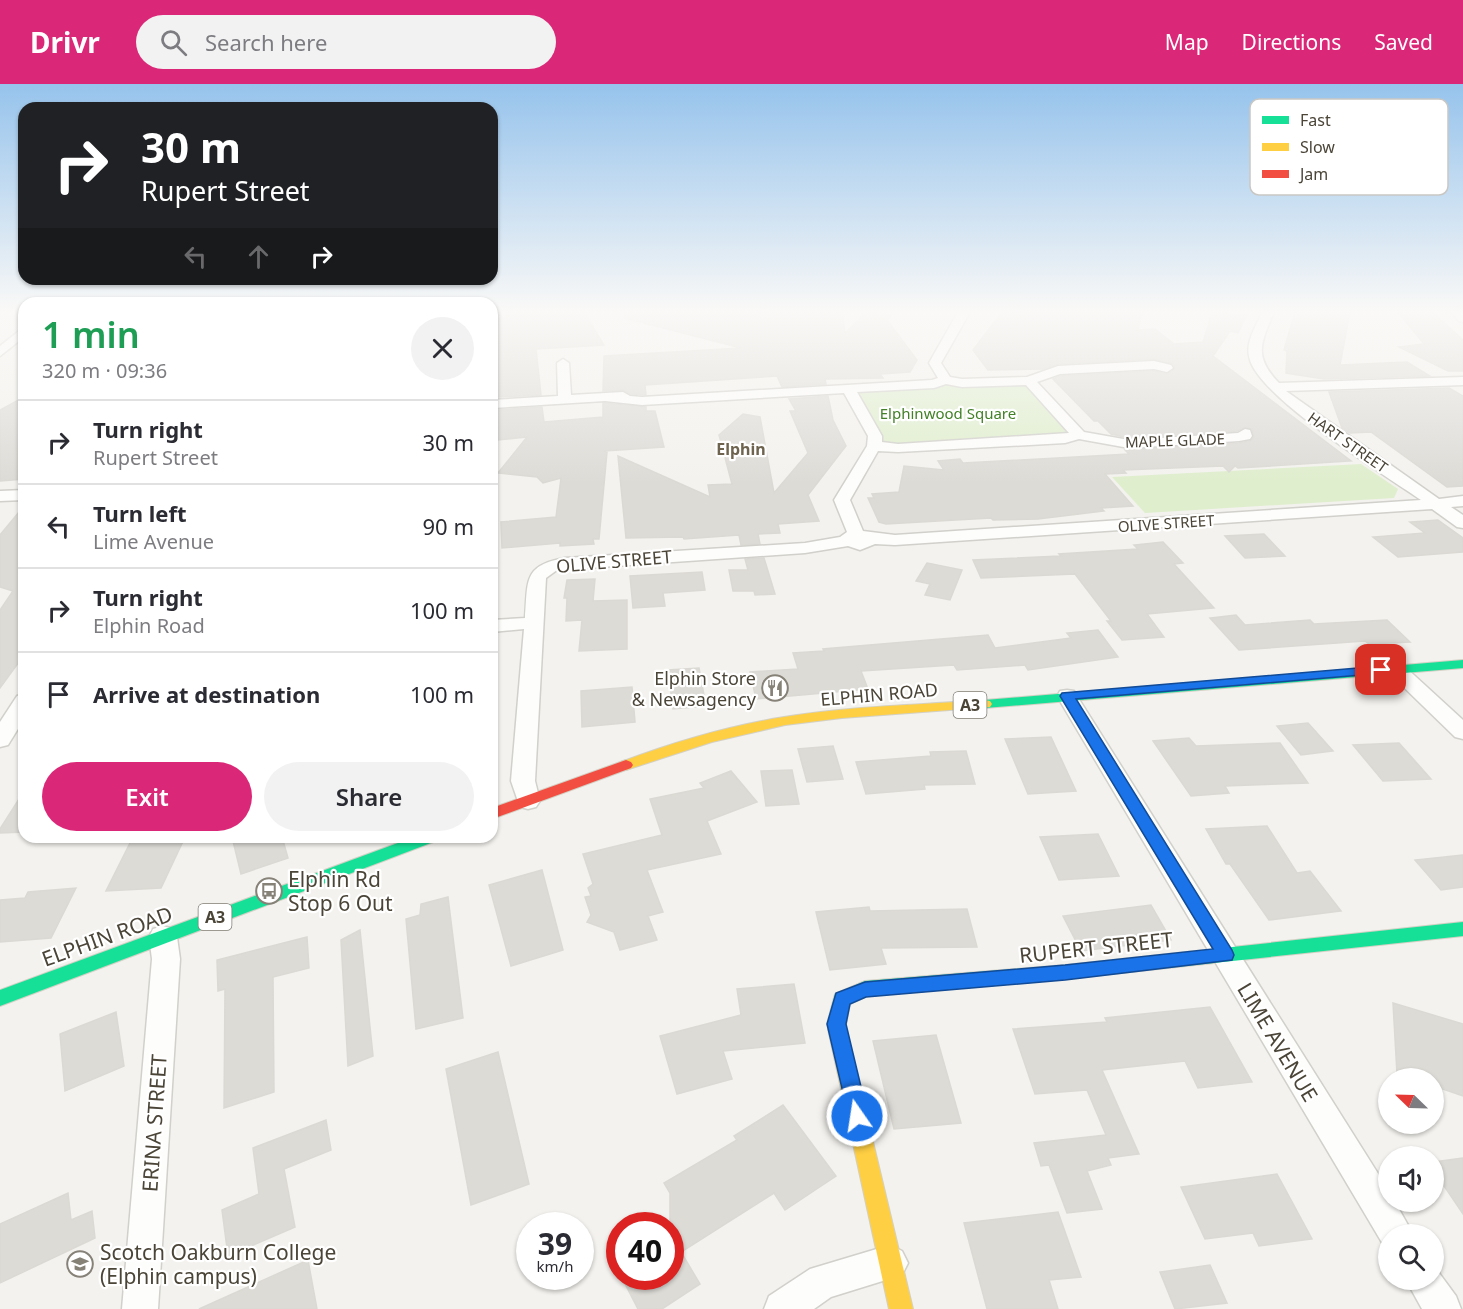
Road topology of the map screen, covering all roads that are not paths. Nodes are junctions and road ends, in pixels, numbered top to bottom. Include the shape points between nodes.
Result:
1 (563, 369) edge
2 (938, 369) edge
3 (1074, 369) edge
4 (1166, 369) edge
5 (1262, 369) edge
6 (1049, 374) junction
7 (945, 380) junction
8 (1029, 381) junction
9 (1463, 381) edge
10 (1275, 387) junction
11 (848, 389) junction
12 (564, 400) junction
13 (498, 404) edge
14 (1079, 435) junction
15 (1112, 441) junction
16 (874, 446) junction
17 (18, 495) edge
18 (1, 496) edge
19 (1463, 501) edge
20 (1435, 504) junction
21 (1463, 523) edge
22 (858, 538) junction
23 (533, 623) junction
24 (498, 626) edge
25 (1463, 664) edge
26 (1396, 669) junction
27 (1067, 696) junction
28 (18, 711) edge
29 (1463, 732) edge
30 (0, 740) edge
31 (528, 801) junction
32 (498, 812) edge
33 (414, 843) edge
34 (1463, 929) edge
35 (163, 937) junction
36 (1226, 955) junction
37 (0, 998) edge
38 (1390, 1224) edge
39 (890, 1263) junction
40 (1431, 1290) edge
41 (140, 1309) edge
42 (782, 1309) edge
43 (901, 1309) edge
44 (1443, 1309) edge

1 - 12 street
2 - 7 street
3 - 6 street
4 - 6 street via 1066,377
5 - 10 street, HART STREET
6 - 8 street
7 - 8 street
7 - 11 street
8 - 14 street
9 - 10 street
10 - 20 street, HART STREET
11 - 12 street
11 - 16 street via 875,436
12 - 13 street
14 - 15 street, MAPLE GLADE
14 - 16 street via 898,448
15 - 15 street, MAPLE GLADE via 1125,435 1230,430 1245,433 1239,437 1140,443
16 - 22 street via 842,500
17 - 18 street
19 - 20 street, OLIVE STREET
20 - 21 street, HART STREET
20 - 22 street, OLIVE STREET via 895,540
22 - 23 street, OLIVE STREET via 805,548 553,565 539,572
23 - 24 street
23 - 31 street, OLIVE STREET via 523,781
25 - 26 main road, ELPHIN ROAD / A3
26 - 27 main road, ELPHIN ROAD / A3
26 - 29 street
27 - 31 main road, ELPHIN ROAD / A3 via 759,726 687,743
27 - 36 street, LIME AVENUE
28 - 30 street
31 - 32 main road, ELPHIN ROAD / A3
33 - 35 main road, ELPHIN ROAD / A3
34 - 36 main road, RUPERT STREET
35 - 37 main road, ELPHIN ROAD / A3
35 - 41 street, ERINA STREET via 166,959
36 - 38 street, LIME AVENUE
36 - 39 main road, RUPERT STREET via 865,989 842,999 836,1024
39 - 42 street via 823,1282
39 - 43 main road
40 - 44 street

